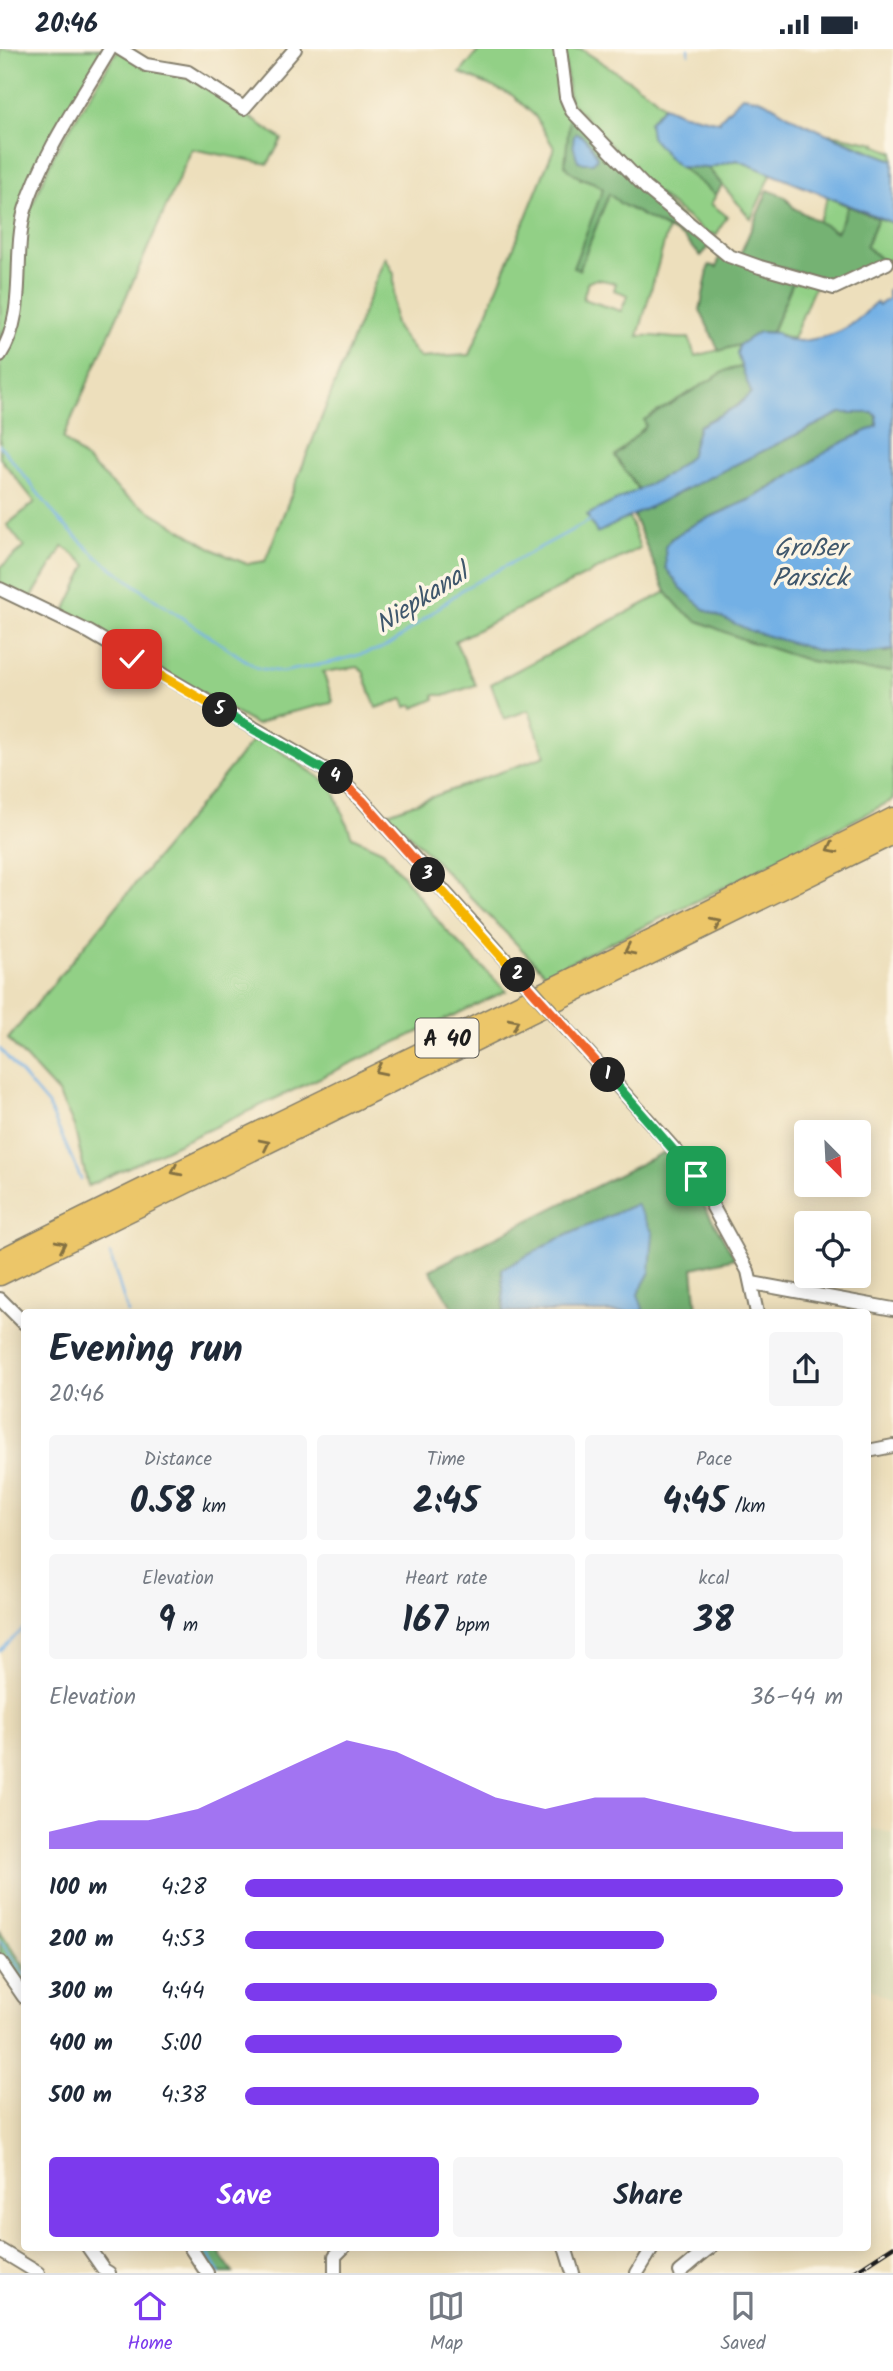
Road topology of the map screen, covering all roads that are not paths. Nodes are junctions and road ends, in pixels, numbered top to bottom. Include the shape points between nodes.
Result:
1 (110, 49) edge
2 (120, 49) edge
3 (295, 49) edge
4 (560, 49) edge
5 (887, 263) dead end
6 (0, 355) edge
7 (0, 589) edge
8 (893, 817) edge
9 (893, 835) edge
10 (0, 1259) edge
11 (0, 1276) edge
12 (752, 1283) junction
13 (0, 1299) edge
14 (756, 1309) edge
15 (893, 1309) edge
16 (21, 1320) edge
17 (893, 1446) edge
18 (871, 1450) edge
19 (0, 1962) edge
20 (21, 1993) edge
21 (0, 2250) edge
22 (91, 2251) edge
23 (193, 2251) edge
24 (340, 2251) edge
25 (566, 2251) edge
26 (651, 2251) edge
27 (704, 2251) edge
28 (22, 2269) edge
29 (680, 2272) edge
30 (38, 2273) edge
31 (109, 2273) edge
32 (207, 2273) edge
33 (335, 2273) edge
34 (573, 2273) edge
35 (637, 2273) edge

1 - 6 street via 59,136 26,207 17,309 10,340
2 - 3 street via 146,65 188,72 244,109
4 - 5 street via 572,111 646,188 729,256 834,288
7 - 12 street, bridge via 89,632 334,775 362,800 692,1169
8 -> 10 highway, A 40
11 -> 9 highway, A 40
12 - 14 street
12 - 15 street
13 - 16 street
17 - 18 street
19 - 20 street
21 - 28 street
22 - 31 street
23 - 32 street
24 - 33 street via 335,2256
25 - 34 street
26 - 35 street
27 - 29 street
28 - 30 street

